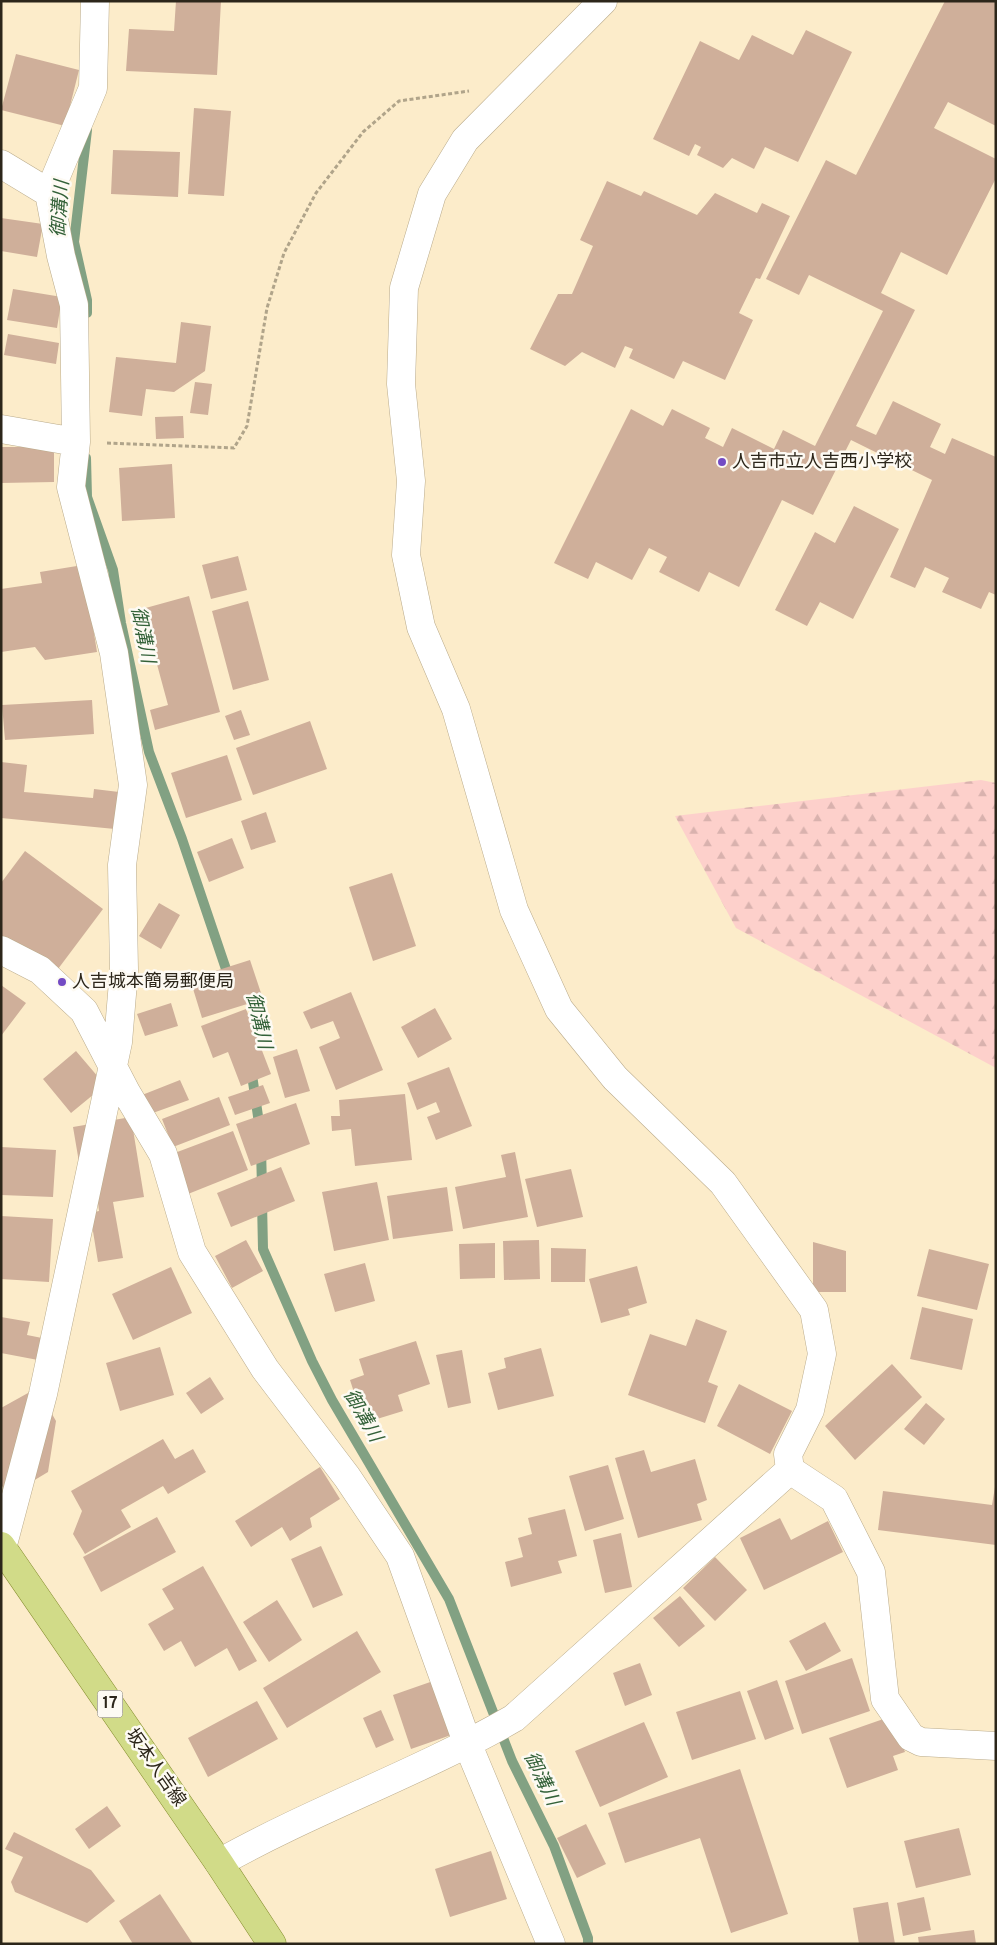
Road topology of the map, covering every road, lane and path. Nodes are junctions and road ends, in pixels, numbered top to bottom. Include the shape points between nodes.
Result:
1 (95, 1) edge
2 (603, 1) edge
3 (474, 90) dead end
4 (1, 164) edge
5 (49, 193) junction
6 (1, 429) edge
7 (76, 442) junction
8 (1, 950) edge
9 (112, 1065) junction
10 (790, 1470) junction
11 (2, 1549) edge
12 (468, 1745) junction
13 (996, 1746) edge
14 (220, 1862) junction
15 (272, 1944) edge
16 (551, 1944) edge

1 - 5 street via 92,88
2 - 10 street via 465,140 432,194 404,288 401,384 411,481 406,555 421,627 456,708 514,910 559,1009 615,1078 723,1182 814,1310 822,1354 810,1410 788,1454
3 - 7 path via 399,101 363,132 316,193 284,253 267,308 247,426 234,448
4 - 5 street
5 - 7 street via 74,305
6 - 7 street
7 - 9 street via 71,487 114,653 133,785 122,865 124,970 118,1042
8 - 9 street via 40,970 84,1011
9 - 11 street via 43,1394
9 - 12 street via 163,1154 192,1252 265,1370 347,1477 400,1556
10 - 12 street via 514,1718
10 - 13 street via 834,1500 871,1572 885,1699 900,1723 911,1737 921,1742
11 - 14 main road, 坂本人吉線 / 17
12 - 14 street via 266,1836
12 - 16 street
14 - 15 main road, 坂本人吉線 / 17

